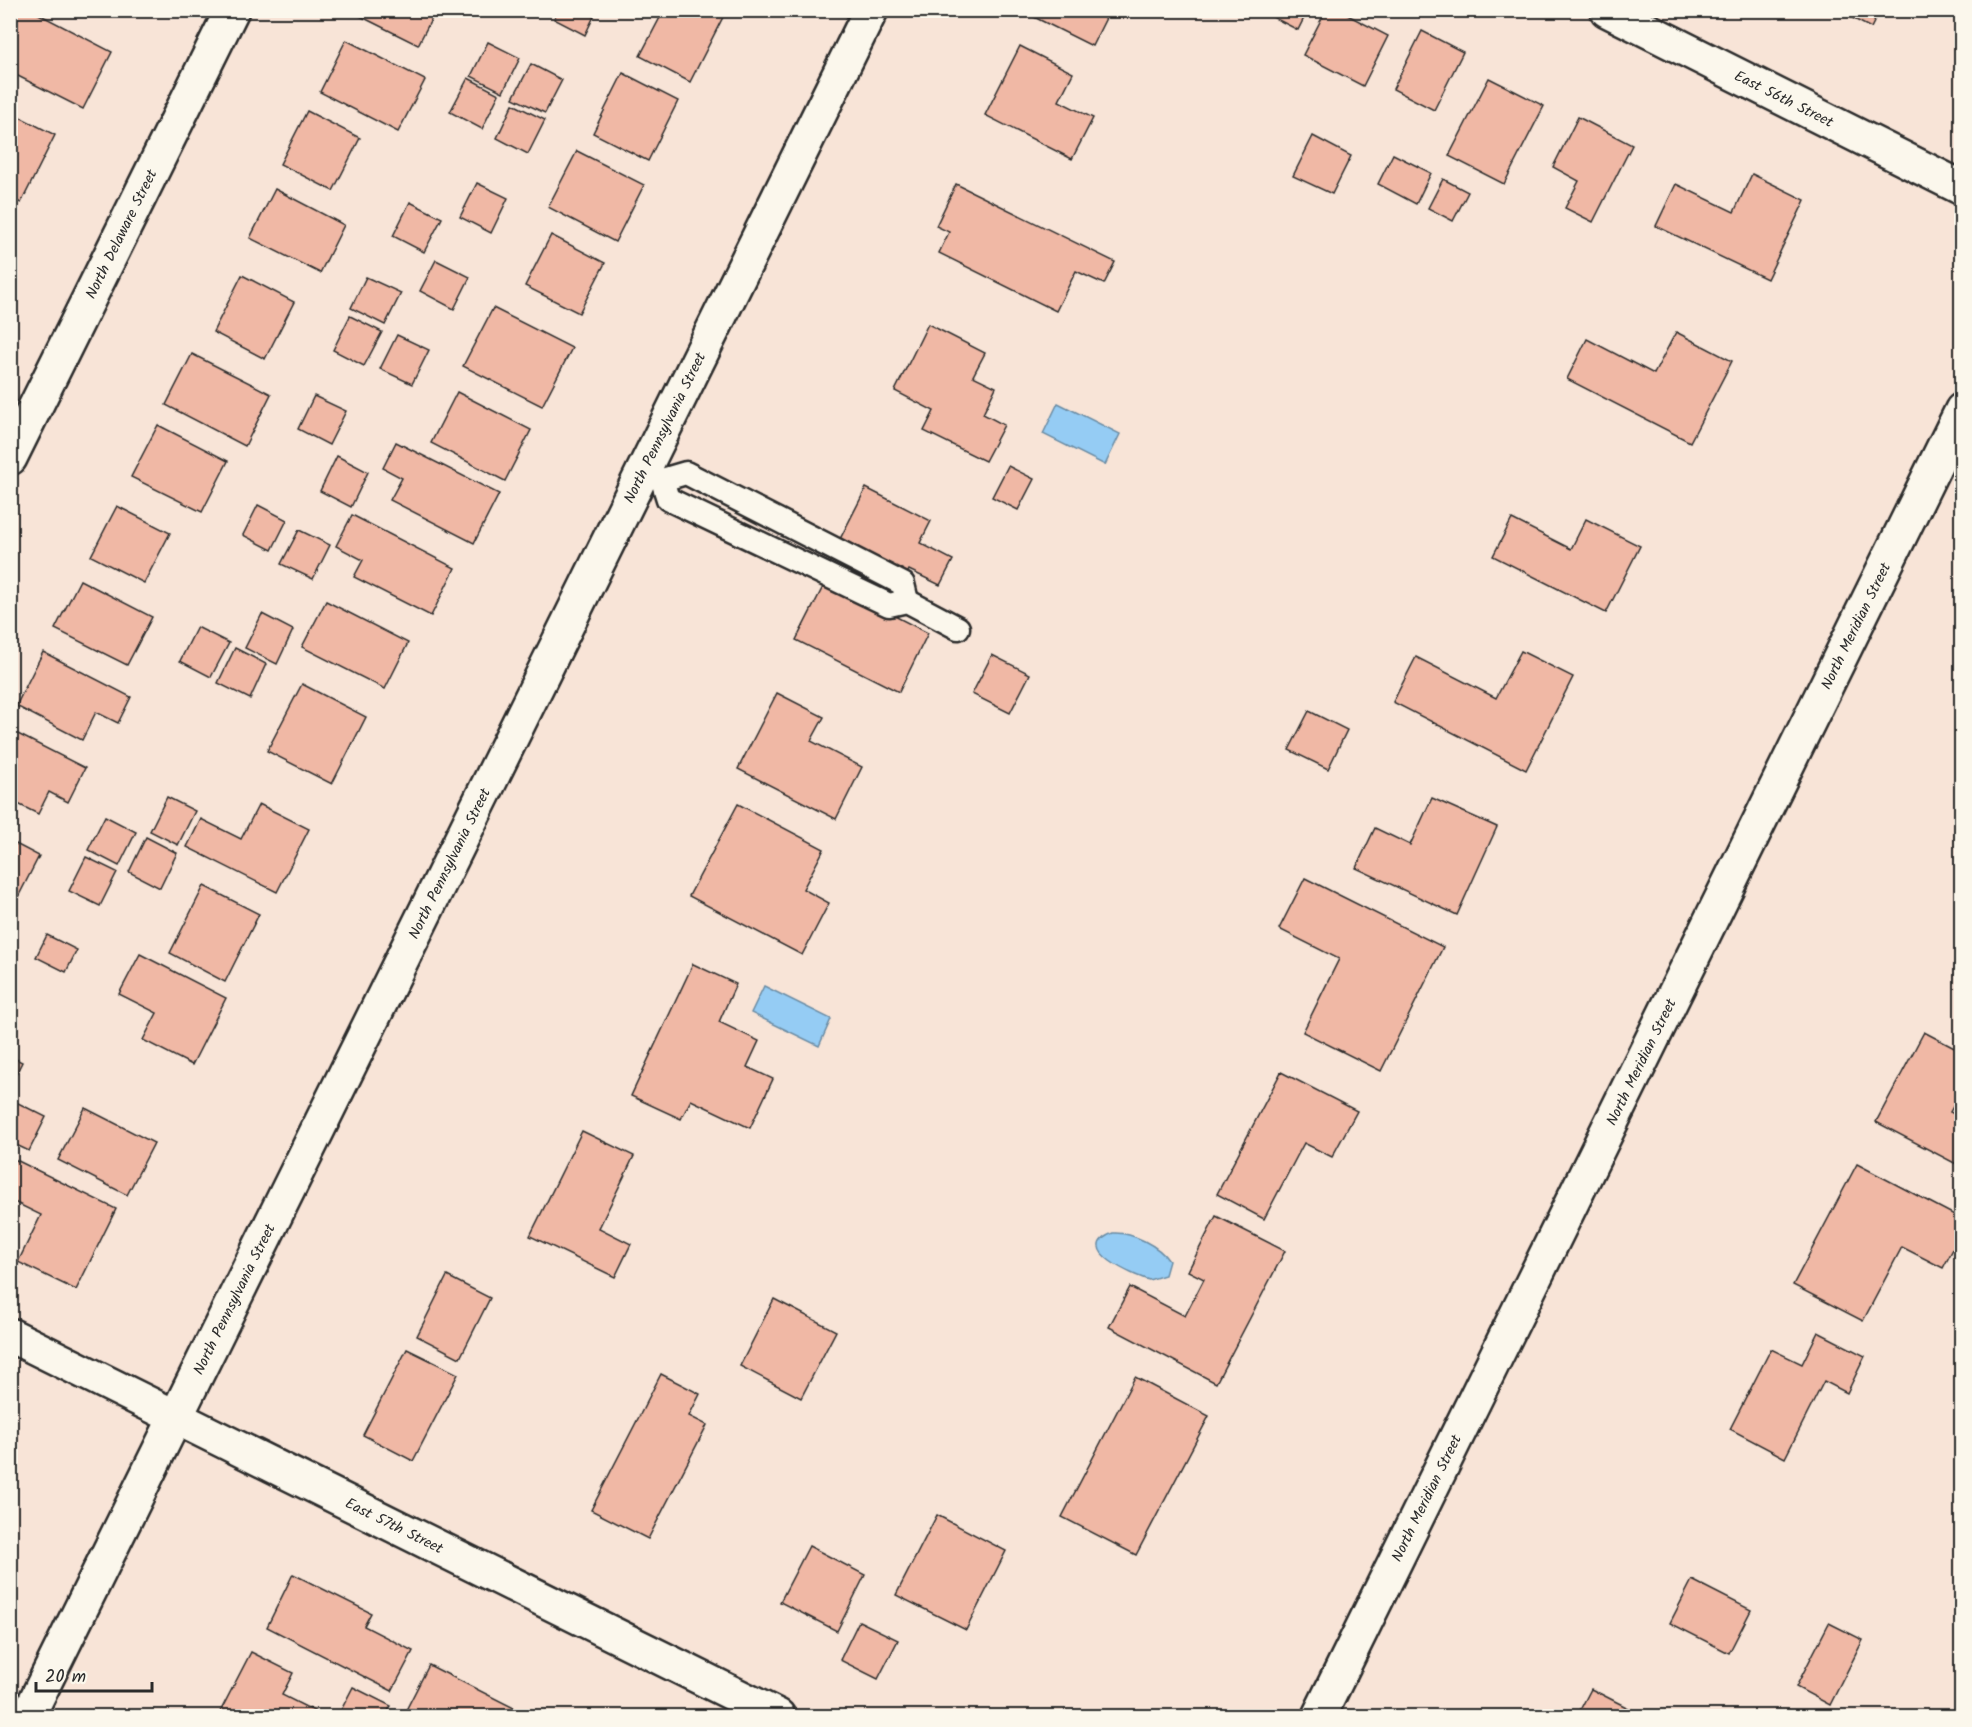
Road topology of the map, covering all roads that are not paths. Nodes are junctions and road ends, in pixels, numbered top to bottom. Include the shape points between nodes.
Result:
1 (232, 10) edge
2 (871, 10) edge
3 (1607, 10) edge
4 (1962, 188) edge
5 (1962, 410) edge
6 (10, 458) edge
7 (653, 475) junction
8 (958, 627) dead end
9 (10, 1335) edge
10 (176, 1418) junction
11 (1319, 1715) edge
12 (28, 1716) edge
13 (778, 1716) edge

1 - 6 street, North Delaware Street
2 - 7 street, North Pennsylvania Street
3 - 4 street, East 56th Street
5 - 11 street, North Meridian Street
7 - 8 lane via 686,473 903,584 907,601
7 - 10 street, North Pennsylvania Street
9 - 10 street, East 57th Street
10 - 12 street, North Pennsylvania Street
10 - 13 street, East 57th Street

